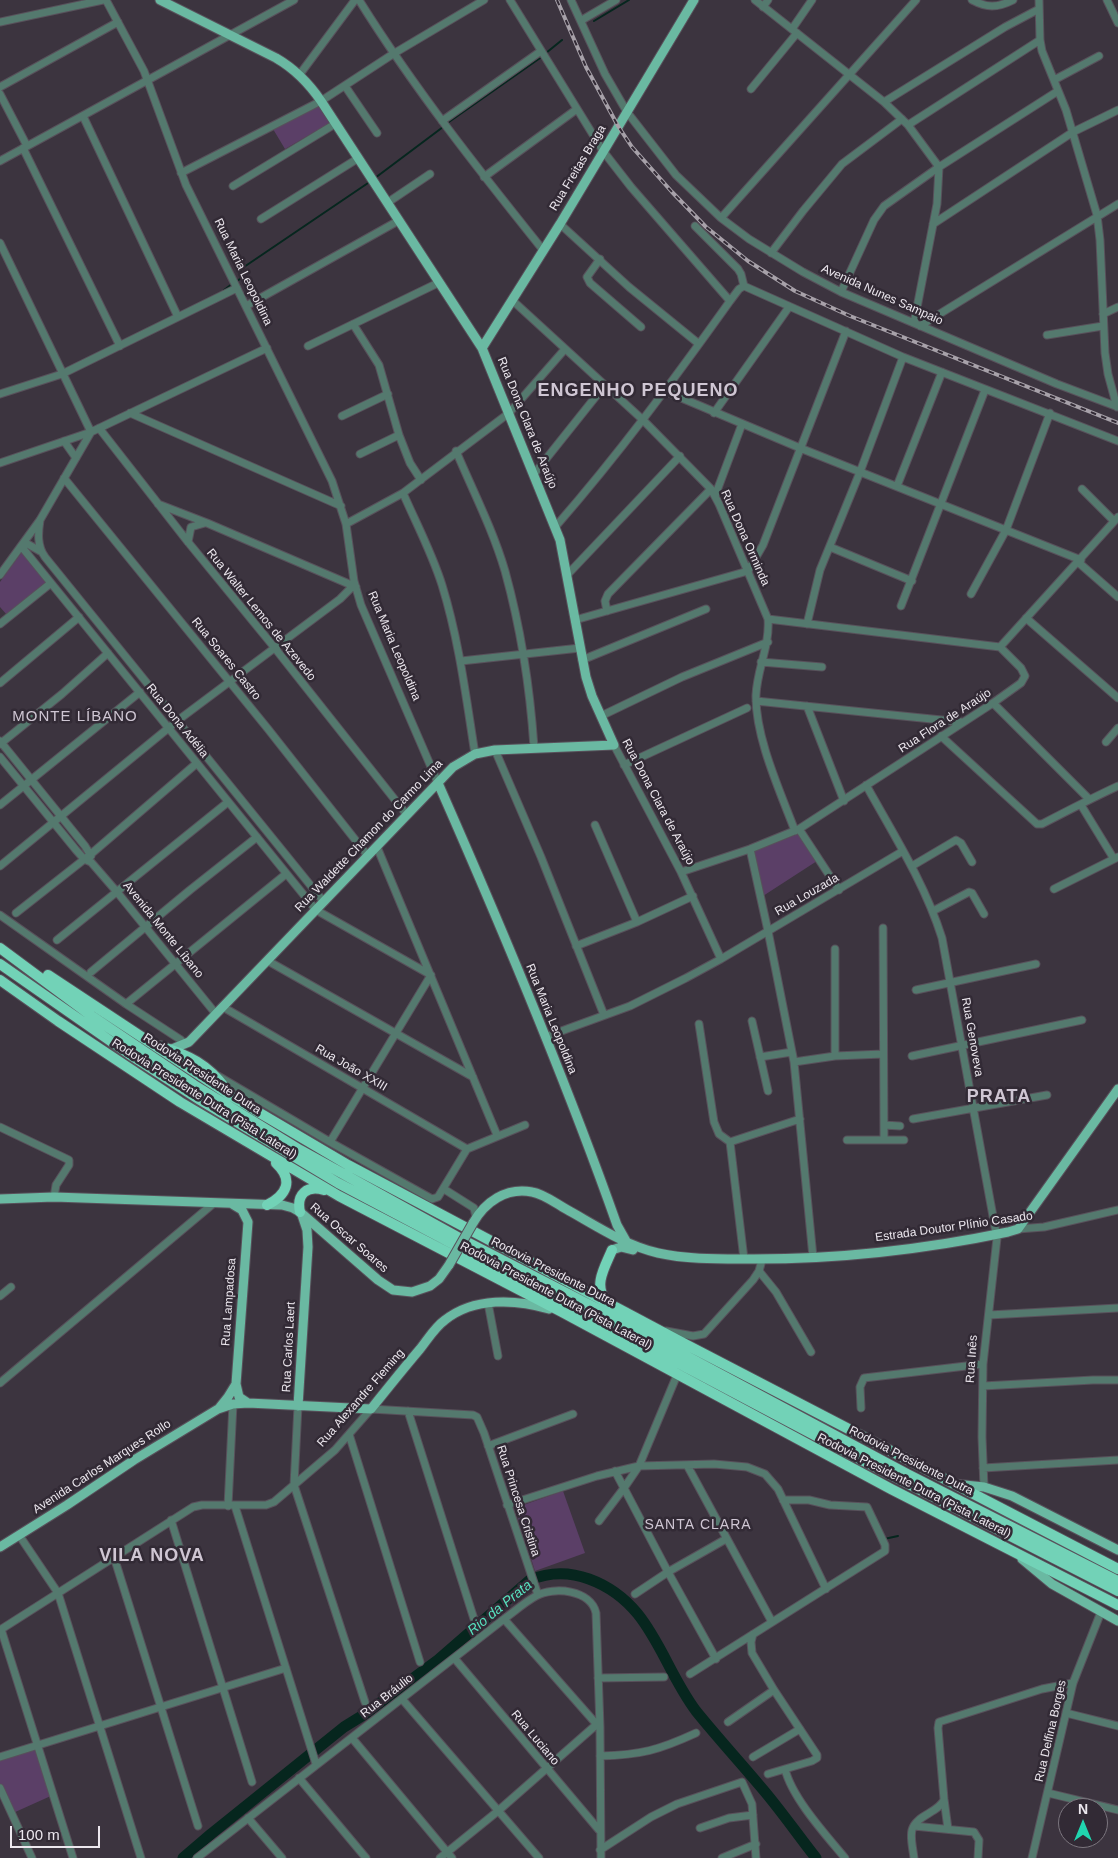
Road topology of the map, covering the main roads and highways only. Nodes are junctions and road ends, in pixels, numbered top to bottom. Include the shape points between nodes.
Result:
1 (160, 0) edge
2 (694, 0) edge
3 (482, 348) junction
4 (614, 746) joint
5 (438, 783) junction
6 (0, 947) edge
7 (0, 964) edge
8 (0, 980) edge
9 (185, 1041) junction
10 (150, 1042) junction
11 (172, 1049) junction
12 (187, 1056) junction
13 (1118, 1088) edge
14 (231, 1096) junction
15 (268, 1155) junction
16 (339, 1196) junction
17 (0, 1199) edge
18 (231, 1204) junction
19 (267, 1205) junction
20 (300, 1212) junction
21 (248, 1222) junction
22 (617, 1225) junction
23 (611, 1234) junction
24 (626, 1241) junction
25 (612, 1250) junction
26 (679, 1257) junction
27 (762, 1260) joint
28 (607, 1302) junction
29 (562, 1312) junction
30 (236, 1384) junction
31 (248, 1403) junction
32 (298, 1406) junction
33 (218, 1409) junction
34 (371, 1409) joint
35 (953, 1484) junction
36 (0, 1547) edge
37 (1012, 1550) junction
38 (1118, 1550) edge
39 (1118, 1569) edge
40 (1118, 1581) edge
41 (1118, 1591) edge
42 (1118, 1605) edge
43 (1118, 1621) edge

1 - 3 main road, Rua Dona Clara de Araújo via 276,58 300,74 321,101
2 - 3 main road, Rua Freitas Braga
3 - 4 main road, Rua Dona Clara de Araújo via 556,526 568,574 582,660 592,696
4 - 5 main road, Rua Waldette Chamon do Carmo Lima via 495,750 475,754 453,767
5 - 9 main road, Rua Waldette Chamon do Carmo Lima via 223,1007
5 - 22 main road, Rua Maria Leopoldina via 545,1037
6 - 10 highway, Rodovia Presidente Dutra (Pista Lateral)
6 - 40 highway, Rodovia Presidente Dutra via 194,1085 300,1150 461,1239 907,1474
7 - 41 highway, Rodovia Presidente Dutra via 129,1054 338,1183 854,1456
8 - 15 highway, Rodovia Presidente Dutra (Pista Lateral) via 180,1102
9 - 11 main road, Rua Waldette Chamon do Carmo Lima
9 - 12 main road
10 - 11 highway
10 - 14 highway, Rodovia Presidente Dutra (Pista Lateral)
11 - 12 highway
12 - 14 highway via 210,1070
13 - 27 main road, Estrada Doutor Plínio Casado via 1018,1229 930,1246
14 - 28 highway, Rodovia Presidente Dutra (Pista Lateral) via 348,1165
15 - 16 highway, Rodovia Presidente Dutra (Pista Lateral)
15 - 19 highway via 284,1172 286,1187 281,1196
16 - 20 highway via 320,1189 308,1189 299,1199
16 - 29 highway, Rodovia Presidente Dutra (Pista Lateral)
17 - 18 main road, Rua Oscar Soares
18 - 19 main road, Rua Oscar Soares
18 - 21 main road via 242,1210
19 - 20 main road, Rua Oscar Soares via 290,1207
19 - 21 main road via 256,1210
20 - 23 main road, Rua Oscar Soares, bridge via 378,1280 393,1290 412,1292 439,1279 474,1220 488,1203 499,1196 527,1192 542,1196
20 - 32 main road, Rua Carlos Laert via 307,1230 308,1247
21 - 30 main road, Rua Lampadosa
22 - 23 main road
22 - 24 main road, Rua Maria Leopoldina
23 - 24 main road, Rua Oscar Soares
23 - 25 main road via 614,1241
24 - 26 main road, Rua Oscar Soares
25 - 26 main road, Rua Oscar Soares via 624,1247 653,1257
25 - 28 highway via 600,1284 600,1292
26 - 27 main road, Rua Oscar Soares
28 - 35 highway, Rodovia Presidente Dutra (Pista Lateral)
29 - 34 main road, Rua Alexandre Fleming via 522,1302 488,1303 454,1314 439,1325
29 - 37 highway, Rodovia Presidente Dutra (Pista Lateral) via 891,1489
30 - 31 main road via 239,1397
30 - 33 main road, Avenida Carlos Marques Rollo
31 - 32 main road, Avenida Carlos Marques Rollo
31 - 33 main road, Avenida Carlos Marques Rollo
32 - 34 main road, Avenida Carlos Marques Rollo
33 - 36 main road, Avenida Carlos Marques Rollo
35 - 38 main road via 984,1487 1012,1496
35 - 39 highway, Rodovia Presidente Dutra (Pista Lateral)
37 - 42 highway, Rodovia Presidente Dutra (Pista Lateral)
37 - 43 main road via 1052,1584

